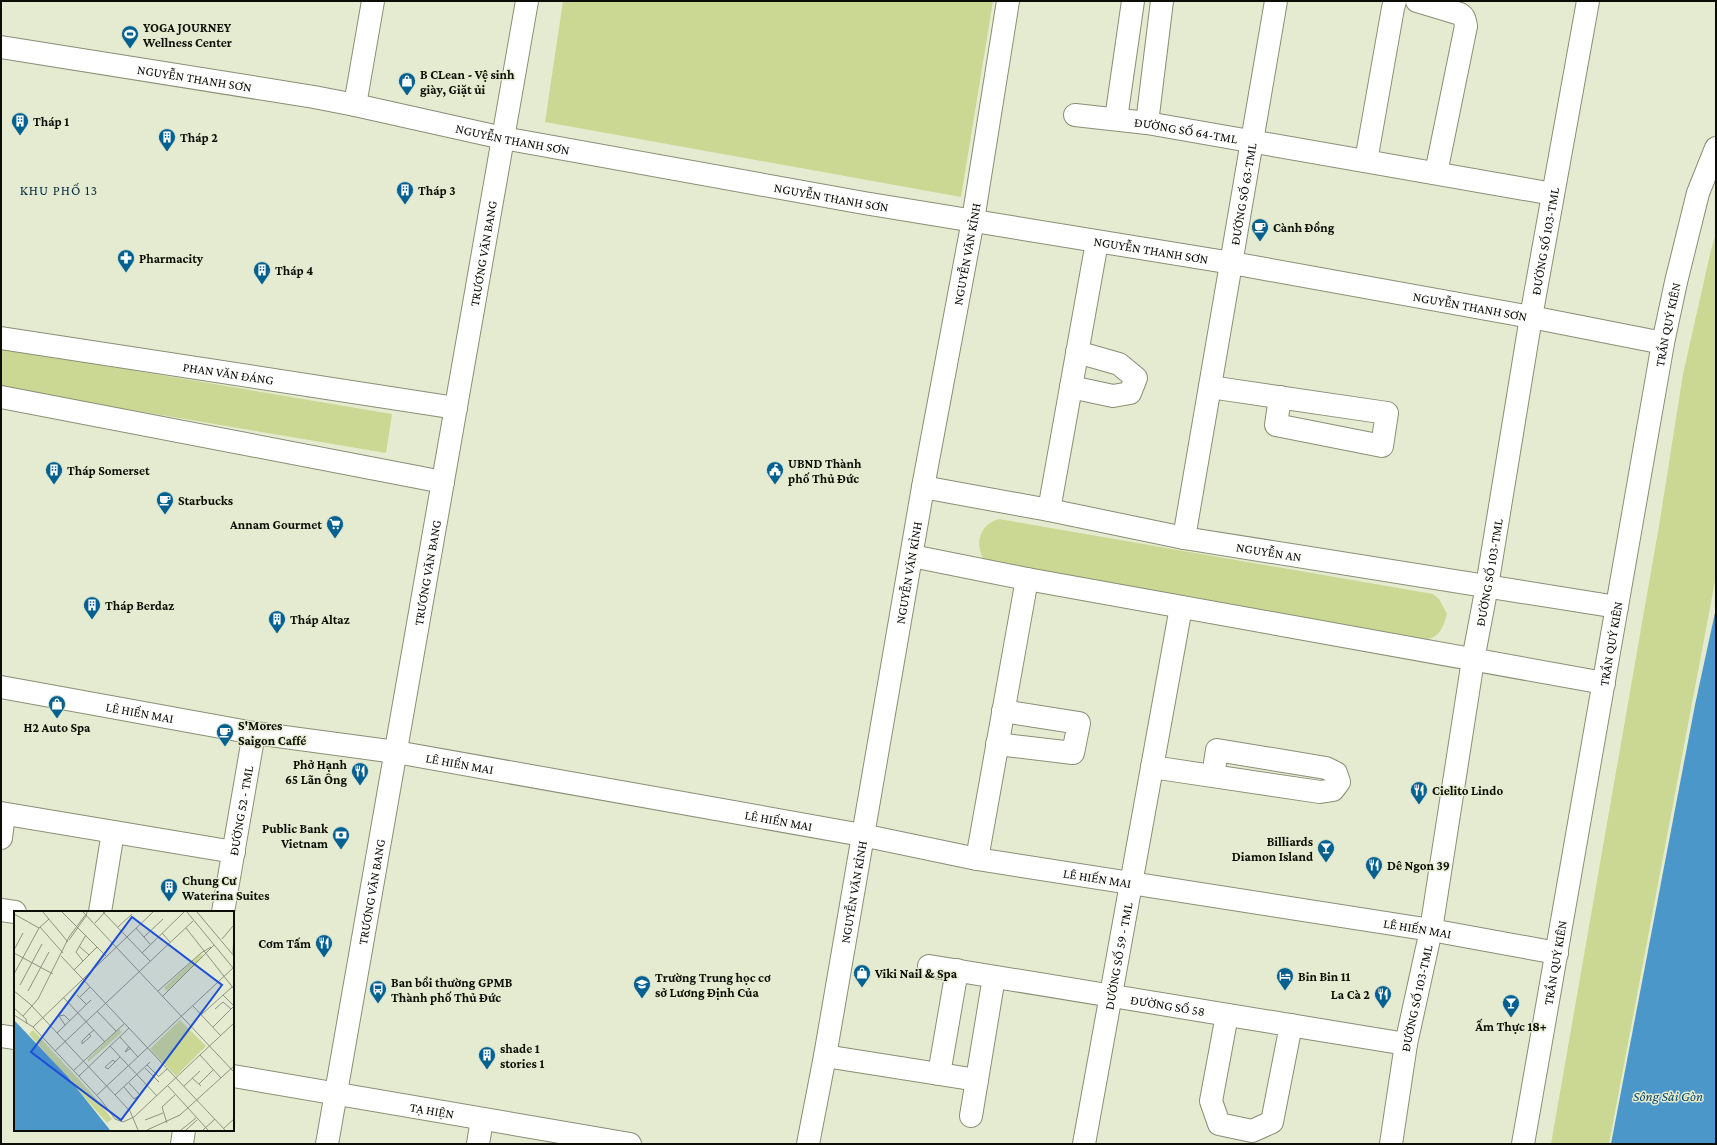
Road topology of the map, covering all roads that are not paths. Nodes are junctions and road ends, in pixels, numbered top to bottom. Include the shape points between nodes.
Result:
1 (373, 1) edge
2 (527, 1) edge
3 (1008, 1) edge
4 (1133, 1) edge
5 (1162, 1) edge
6 (1276, 1) edge
7 (1396, 1) edge
8 (1417, 1) edge
9 (1588, 1) edge
10 (1, 47) edge
11 (355, 105) junction
12 (1075, 115) dead end
13 (1116, 119) junction
14 (1147, 123) junction
15 (503, 138) junction
16 (1252, 142) junction
17 (1716, 148) edge
18 (1366, 161) junction
19 (1436, 173) junction
20 (1553, 194) junction
21 (973, 220) junction
22 (1097, 242) junction
23 (1232, 263) junction
24 (1531, 317) junction
25 (1, 338) edge
26 (1663, 343) junction
27 (1077, 352) junction
28 (1071, 387) junction
29 (1210, 387) junction
30 (1, 397) edge
31 (1280, 397) dead end
32 (456, 408) junction
33 (443, 482) junction
34 (923, 487) junction
35 (1049, 510) junction
36 (1184, 538) junction
37 (912, 556) junction
38 (1027, 579) junction
39 (1487, 586) junction
40 (1181, 607) junction
41 (1617, 607) junction
42 (1473, 660) junction
43 (1604, 683) junction
44 (1, 688) edge
45 (1003, 711) junction
46 (254, 733) junction
47 (997, 744) junction
48 (396, 752) junction
49 (1152, 767) junction
50 (1213, 776) junction
51 (3, 814) edge
52 (113, 832) junction
53 (862, 835) junction
54 (1, 838) edge
55 (234, 852) junction
56 (977, 859) junction
57 (1131, 883) junction
58 (1, 910) edge
59 (100, 911) edge
60 (223, 911) edge
61 (14, 912) edge
62 (1431, 930) junction
63 (1557, 953) junction
64 (929, 966) dead end
65 (957, 970) junction
66 (994, 977) junction
67 (1110, 996) junction
68 (1227, 1015) junction
69 (1291, 1025) junction
70 (1, 1036) edge
71 (14, 1038) edge
72 (1406, 1044) junction
73 (825, 1056) junction
74 (939, 1074) junction
75 (234, 1076) edge
76 (977, 1080) junction
77 (336, 1093) junction
78 (971, 1116) dead end
79 (482, 1118) junction
80 (184, 1131) edge
81 (182, 1144) edge
82 (327, 1144) edge
83 (478, 1144) edge
84 (630, 1144) edge
85 (808, 1144) edge
86 (1084, 1144) edge
87 (1391, 1144) edge
88 (1523, 1144) edge

1 - 11 street
2 - 15 street, TRƯƠNG VĂN BANG
3 - 21 street, NGUYỄN VĂN KỈNH
4 - 13 street
5 - 14 street
6 - 16 street, ĐƯỜNG SỐ 63-TML
7 - 18 street
8 - 19 street via 1460,14 1466,22
9 - 20 street, ĐƯỜNG SỐ 103-TML
10 - 11 street, NGUYỄN THANH SƠN
11 - 15 street, NGUYỄN THANH SƠN
12 - 13 street, ĐƯỜNG SỐ 64-TML
13 - 14 street, ĐƯỜNG SỐ 64-TML
14 - 16 street, ĐƯỜNG SỐ 64-TML
15 - 21 street, NGUYỄN THANH SƠN
15 - 32 street, TRƯƠNG VĂN BANG
16 - 18 street, ĐƯỜNG SỐ 64-TML
16 - 23 street, ĐƯỜNG SỐ 63-TML
17 - 26 street, TRẦN QUÝ KIÊN via 1698,193
18 - 19 street, ĐƯỜNG SỐ 64-TML
19 - 20 street, ĐƯỜNG SỐ 64-TML
20 - 24 street, ĐƯỜNG SỐ 103-TML
21 - 22 street, NGUYỄN THANH SƠN
21 - 34 street, NGUYỄN VĂN KỈNH
22 - 23 street, NGUYỄN THANH SƠN
22 - 27 street
23 - 24 street, NGUYỄN THANH SƠN
23 - 29 street, ĐƯỜNG SỐ 63-TML
24 - 26 street, NGUYỄN THANH SƠN
24 - 39 street, ĐƯỜNG SỐ 103-TML
25 - 32 street, PHAN VĂN ĐÁNG
26 - 41 street, TRẦN QUÝ KIÊN
27 - 28 street
27 - 28 street via 1119,364 1136,378 1130,393 1113,396
28 - 35 street
29 - 31 street
29 - 36 street, ĐƯỜNG SỐ 63-TML
30 - 33 street
32 - 33 street, TRƯƠNG VĂN BANG
33 - 48 street, TRƯƠNG VĂN BANG
34 - 35 street, NGUYỄN AN
34 - 37 street, NGUYỄN VĂN KỈNH
35 - 36 street, NGUYỄN AN
36 - 39 street, NGUYỄN AN
37 - 38 street
37 - 53 street, NGUYỄN VĂN KỈNH
38 - 40 street
38 - 45 street
39 - 41 street, NGUYỄN AN
39 - 42 street, ĐƯỜNG SỐ 103-TML
40 - 42 street
40 - 49 street, DƯỜNG SỐ 59 - TML
41 - 43 street, TRẦN QUÝ KIÊN
42 - 43 street
42 - 62 street, ĐƯỜNG SỐ 103-TML
43 - 63 street, TRẦN QUÝ KIÊN
44 - 46 street, LÊ HIẾN MAI
45 - 47 street
45 - 47 street via 1079,723 1073,753
46 - 48 street, LÊ HIẾN MAI
46 - 55 street, ĐƯỜNG 52 - TML
47 - 56 street
48 - 53 street, LÊ HIẾN MAI
48 - 77 street, TRƯƠNG VĂN BANG
49 - 50 street
49 - 57 street, DƯỜNG SỐ 59 - TML
50 - 50 street via 1320,792 1333,790 1339,782 1336,773 1326,768 1217,750
51 - 52 street
51 - 54 street
52 - 55 street
52 - 59 street
53 - 56 street, LÊ HIẾN MAI
53 - 73 street, NGUYỄN VĂN KỈNH
55 - 60 street, ĐƯỜNG 52 - TML
56 - 57 street, LÊ HIẾN MAI
57 - 62 street, LÊ HIẾN MAI
57 - 67 street, DƯỜNG SỐ 59 - TML
58 - 61 street
62 - 63 street, LÊ HIẾN MAI
62 - 72 street, ĐƯỜNG SỐ 103-TML
63 - 88 street, TRẦN QUÝ KIÊN
64 - 65 street, ĐƯỜNG SỐ 58
65 - 66 street, ĐƯỜNG SỐ 58
65 - 74 street
66 - 67 street, ĐƯỜNG SỐ 58
66 - 76 street
67 - 68 street, ĐƯỜNG SỐ 58
67 - 86 street, DƯỜNG SỐ 59 - TML
68 - 69 street, ĐƯỜNG SỐ 58
68 - 69 street via 1211,1101 1219,1124 1252,1131 1272,1122
69 - 72 street, ĐƯỜNG SỐ 58
70 - 71 street
72 - 87 street, ĐƯỜNG SỐ 103-TML
73 - 74 street
73 - 85 street, NGUYỄN VĂN KỈNH
74 - 76 street
75 - 77 street, TẠ HIỆN
76 - 78 street
77 - 79 street, TẠ HIỆN
77 - 82 street, TRƯƠNG VĂN BANG
79 - 83 street
79 - 84 street, TẠ HIỆN
80 - 81 street

